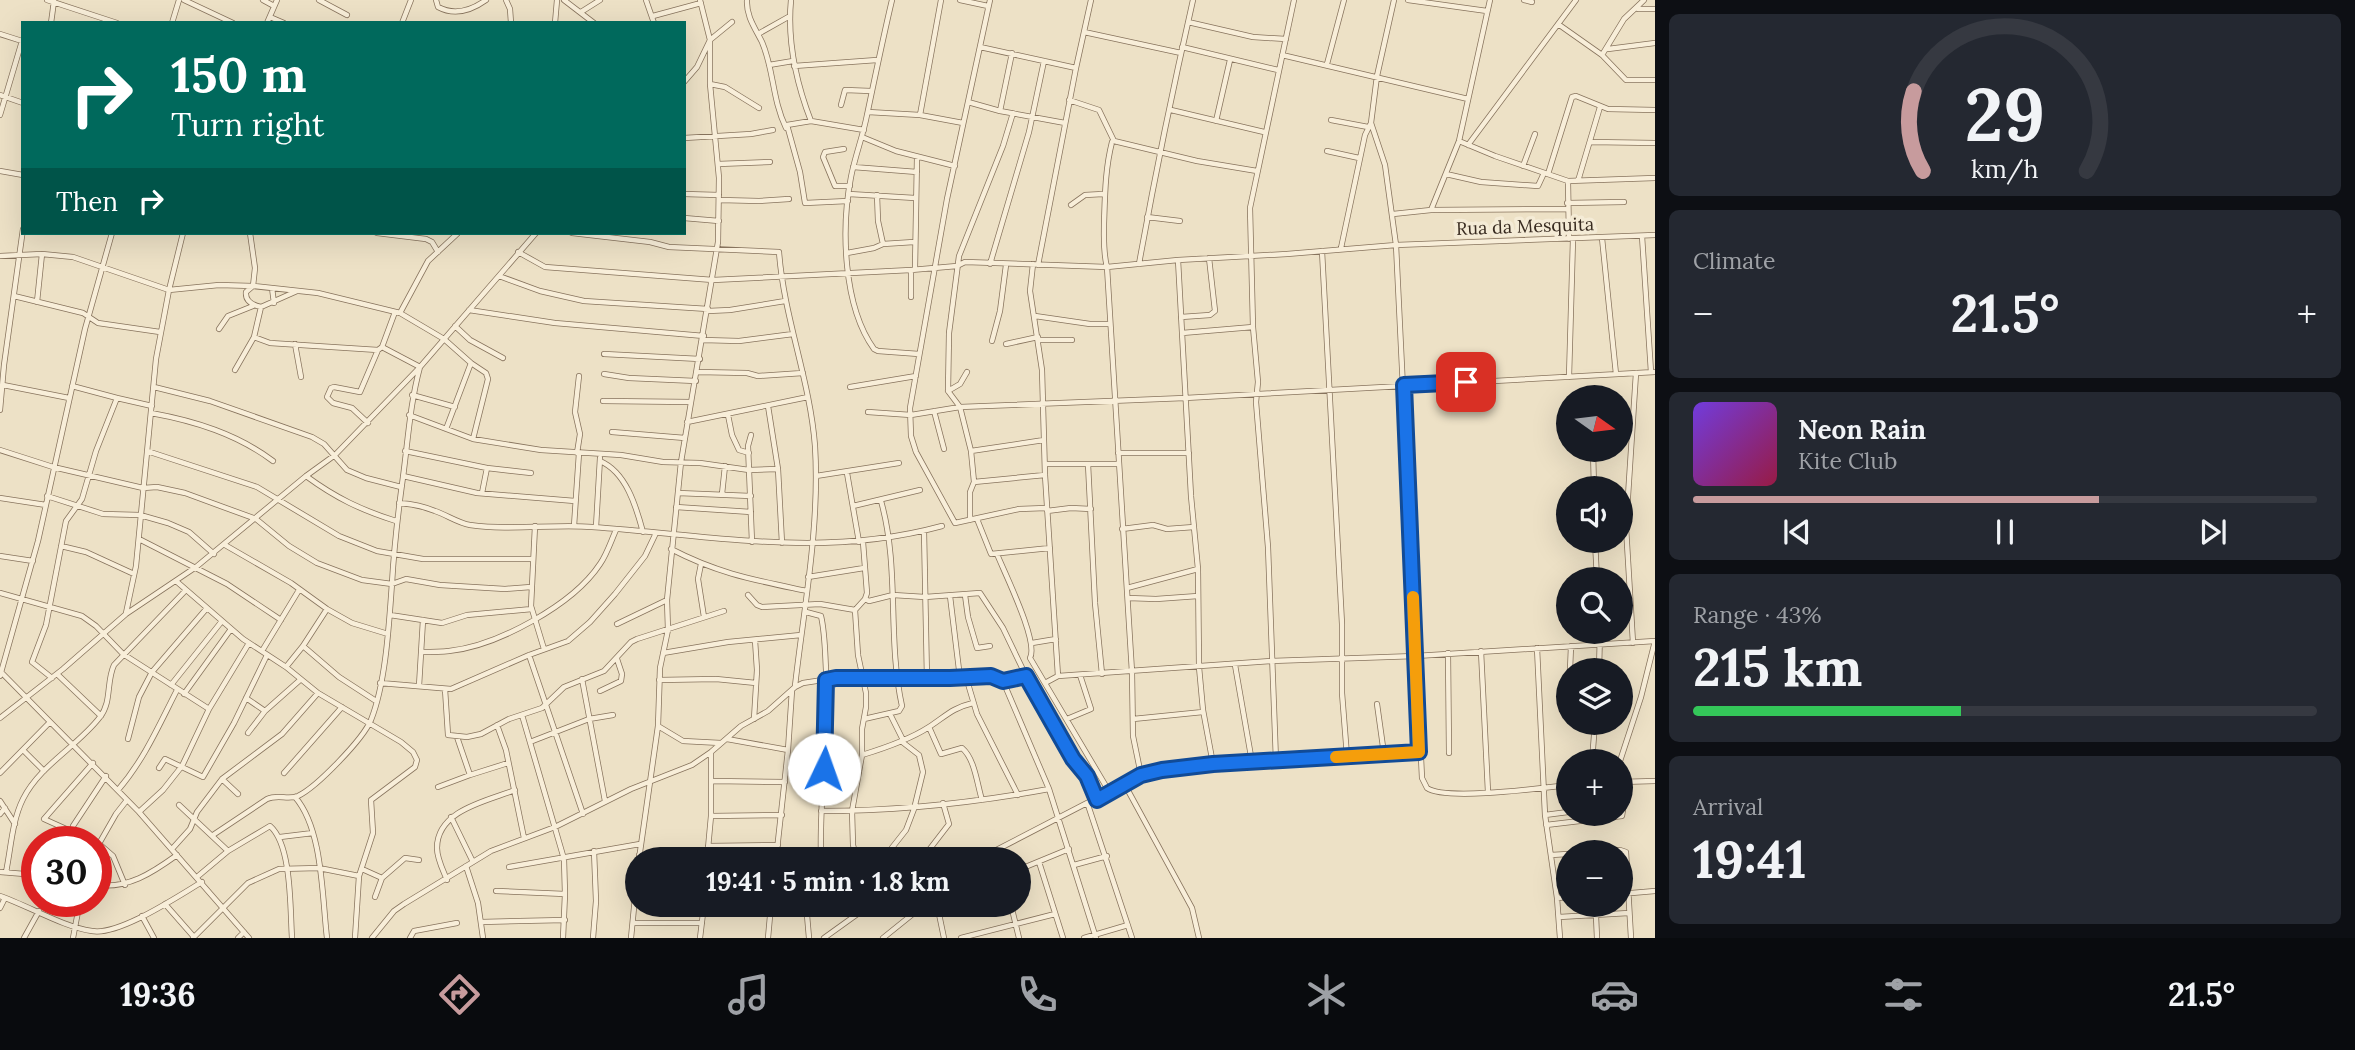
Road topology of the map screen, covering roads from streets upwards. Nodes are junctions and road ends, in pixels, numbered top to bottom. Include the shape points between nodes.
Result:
1 (47, 0) edge
2 (181, 0) edge
3 (263, 0) edge
4 (277, 0) edge
5 (318, 0) edge
6 (411, 0) edge
7 (436, 0) edge
8 (486, 0) edge
9 (506, 0) edge
10 (557, 0) edge
11 (565, 0) edge
12 (600, 0) edge
13 (646, 0) edge
14 (747, 0) edge
15 (791, 0) edge
16 (892, 0) edge
17 (940, 0) edge
18 (960, 0) edge
19 (1091, 0) edge
20 (1193, 0) edge
21 (1294, 0) edge
22 (1344, 0) edge
23 (1394, 0) edge
24 (1408, 0) edge
25 (1490, 0) edge
26 (1524, 0) edge
27 (1576, 0) edge
28 (1644, 0) edge
29 (54, 1) edge
30 (700, 1) edge
31 (1532, 2) dead end
32 (989, 3) edge
33 (274, 6) junction
34 (1637, 9) junction
35 (1655, 9) edge
36 (1487, 11) junction
37 (581, 12) junction
38 (347, 15) dead end
39 (653, 16) junction
40 (789, 16) junction
41 (268, 20) edge
42 (51, 21) edge
43 (111, 21) edge
44 (173, 21) edge
45 (228, 21) edge
46 (403, 21) edge
47 (512, 21) edge
48 (555, 21) edge
49 (592, 21) edge
50 (654, 21) edge
51 (732, 22) dead end
52 (1188, 22) junction
53 (1558, 24) junction
54 (1084, 32) junction
55 (0, 34) edge
56 (758, 34) junction
57 (1286, 39) junction
58 (710, 40) junction
59 (21, 41) edge
60 (1655, 43) edge
61 (21, 44) edge
62 (980, 47) junction
63 (1607, 49) junction
64 (1182, 50) junction
65 (1012, 53) junction
66 (1282, 55) junction
67 (1602, 55) junction
68 (877, 60) junction
69 (1044, 61) junction
70 (1230, 61) junction
71 (793, 63) junction
72 (1327, 64) junction
73 (769, 65) junction
74 (1076, 68) junction
75 (1278, 70) junction
76 (1377, 76) junction
77 (686, 78) edge
78 (1655, 80) edge
79 (710, 84) junction
80 (871, 91) junction
81 (0, 95) edge
82 (6, 97) junction
83 (1468, 99) junction
84 (1069, 100) junction
85 (21, 102) edge
86 (968, 102) junction
87 (841, 105) dead end
88 (1600, 107) junction
89 (759, 108) dead end
90 (1171, 110) junction
91 (1655, 110) edge
92 (1000, 111) junction
93 (868, 112) junction
94 (1013, 113) junction
95 (0, 115) edge
96 (920, 115) junction
97 (1033, 117) junction
98 (1331, 120) dead end
99 (811, 121) junction
100 (1216, 121) junction
101 (963, 123) junction
102 (1065, 123) junction
103 (1369, 125) junction
104 (787, 129) junction
105 (773, 130) dead end
106 (864, 130) junction
107 (1264, 132) junction
108 (1535, 134) dead end
109 (715, 136) junction
110 (862, 137) junction
111 (686, 138) edge
112 (1114, 141) junction
113 (1459, 141) junction
114 (1591, 142) junction
115 (1655, 143) edge
116 (1468, 145) junction
117 (844, 149) dead end
118 (1327, 151) dead end
119 (1159, 152) junction
120 (918, 157) junction
121 (1359, 158) junction
122 (770, 162) dead end
123 (718, 164) junction
124 (955, 166) junction
125 (1523, 166) junction
126 (853, 167) junction
127 (0, 171) edge
128 (1257, 171) junction
129 (917, 172) junction
130 (1446, 174) junction
131 (1546, 174) junction
132 (21, 175) edge
133 (1655, 178) edge
134 (1568, 181) junction
135 (1578, 181) junction
136 (850, 186) junction
137 (686, 194) edge
138 (849, 194) junction
139 (1103, 194) junction
140 (877, 195) junction
141 (720, 197) junction
142 (915, 198) junction
143 (789, 199) dead end
144 (848, 201) junction
145 (1624, 202) dead end
146 (1071, 205) dead end
147 (1567, 206) junction
148 (1431, 210) junction
149 (1393, 214) junction
150 (1147, 217) junction
151 (686, 218) edge
152 (719, 221) junction
153 (1180, 221) dead end
154 (22, 235) edge
155 (111, 235) edge
156 (183, 235) edge
157 (250, 235) edge
158 (393, 235) edge
159 (456, 235) edge
160 (534, 235) edge
161 (589, 235) edge
162 (1655, 235) edge
163 (1642, 236) junction
164 (1602, 238) junction
165 (1571, 239) junction
166 (914, 242) junction
167 (883, 244) junction
168 (1396, 245) junction
169 (718, 248) junction
170 (1341, 249) junction
171 (1322, 251) junction
172 (438, 252) junction
173 (518, 252) junction
174 (847, 253) junction
175 (42, 254) junction
176 (0, 256) edge
177 (20, 256) junction
178 (1251, 256) junction
179 (1209, 258) junction
180 (1178, 260) junction
181 (990, 264) junction
182 (1139, 264) junction
183 (1006, 265) junction
184 (1035, 265) junction
185 (102, 266) junction
186 (957, 266) junction
187 (1107, 267) junction
188 (936, 268) junction
189 (913, 270) junction
190 (848, 273) junction
191 (499, 276) junction
192 (780, 277) junction
193 (713, 280) junction
194 (253, 286) junction
195 (272, 288) junction
196 (169, 290) junction
197 (298, 290) junction
198 (14, 296) junction
199 (911, 297) dead end
200 (785, 301) junction
201 (37, 302) junction
202 (274, 303) junction
203 (254, 306) junction
204 (261, 307) junction
205 (469, 310) junction
206 (708, 310) junction
207 (398, 312) junction
208 (1035, 316) junction
209 (1181, 317) junction
210 (88, 319) junction
211 (1110, 324) junction
212 (455, 326) junction
213 (1253, 327) junction
214 (219, 329) dead end
215 (160, 332) junction
216 (1182, 333) junction
217 (793, 334) junction
218 (254, 337) junction
219 (704, 338) junction
220 (444, 339) junction
221 (1038, 339) junction
222 (1072, 340) dead end
223 (992, 341) dead end
224 (295, 344) junction
225 (1006, 344) dead end
226 (380, 349) junction
227 (604, 354) dead end
228 (919, 354) junction
229 (503, 358) dead end
230 (700, 359) junction
231 (471, 363) junction
232 (420, 367) junction
233 (235, 370) dead end
234 (698, 372) junction
235 (967, 372) dead end
236 (1653, 372) edge
237 (803, 373) junction
238 (1636, 373) junction
239 (604, 374) dead end
240 (1616, 374) junction
241 (579, 376) dead end
242 (916, 376) junction
243 (301, 377) dead end
244 (1569, 377) junction
245 (696, 381) junction
246 (3, 385) junction
247 (1404, 385) junction
248 (72, 386) junction
249 (154, 387) junction
250 (850, 387) dead end
251 (1330, 389) junction
252 (948, 391) junction
253 (1257, 392) junction
254 (412, 395) junction
255 (808, 397) junction
256 (69, 398) junction
257 (117, 398) junction
258 (1185, 398) junction
259 (1115, 400) junction
260 (603, 401) dead end
261 (691, 402) junction
262 (1042, 403) junction
263 (152, 406) junction
264 (768, 406) junction
265 (455, 407) junction
266 (960, 407) junction
267 (0, 410) edge
268 (934, 411) junction
269 (868, 412) dead end
270 (151, 414) junction
271 (409, 415) junction
272 (728, 415) junction
273 (911, 415) junction
274 (687, 422) junction
275 (368, 423) junction
276 (446, 429) junction
277 (612, 432) dead end
278 (751, 435) dead end
279 (685, 438) junction
280 (473, 439) junction
281 (1044, 440) junction
282 (944, 449) dead end
283 (0, 450) edge
284 (147, 451) junction
285 (405, 451) junction
286 (971, 451) junction
287 (578, 453) junction
288 (748, 453) junction
289 (1118, 453) junction
290 (1189, 453) junction
291 (335, 456) junction
292 (600, 458) junction
293 (273, 461) dead end
294 (681, 462) junction
295 (899, 463) dead end
296 (1045, 464) junction
297 (1088, 464) junction
298 (1119, 464) junction
299 (725, 466) junction
300 (53, 467) junction
301 (487, 468) junction
302 (778, 469) junction
303 (749, 470) junction
304 (846, 472) junction
305 (531, 473) dead end
306 (90, 475) junction
307 (1045, 475) junction
308 (403, 476) junction
309 (816, 476) junction
310 (306, 477) junction
311 (974, 482) junction
312 (401, 486) junction
313 (143, 488) junction
314 (920, 490) dead end
315 (678, 493) junction
316 (482, 494) junction
317 (722, 494) junction
318 (47, 496) junction
319 (751, 496) junction
320 (0, 498) edge
321 (279, 500) junction
322 (881, 500) junction
323 (575, 501) junction
324 (399, 503) junction
325 (46, 505) junction
326 (77, 506) junction
327 (853, 506) junction
328 (676, 507) junction
329 (1047, 509) junction
330 (1091, 509) junction
331 (751, 512) junction
332 (140, 515) junction
333 (977, 518) junction
334 (256, 519) junction
335 (970, 520) junction
336 (397, 521) junction
337 (535, 526) junction
338 (574, 526) junction
339 (942, 526) dead end
340 (596, 527) junction
341 (1194, 527) junction
342 (616, 530) junction
343 (1122, 530) junction
344 (924, 531) junction
345 (643, 532) junction
346 (656, 533) junction
347 (673, 534) junction
348 (890, 537) junction
349 (139, 539) junction
350 (752, 542) junction
351 (861, 542) junction
352 (782, 543) junction
353 (811, 544) junction
354 (61, 545) junction
355 (225, 545) junction
356 (1050, 548) junction
357 (671, 549) junction
358 (394, 553) junction
359 (214, 554) junction
360 (998, 554) junction
361 (0, 556) edge
362 (533, 559) junction
363 (33, 561) junction
364 (701, 564) junction
365 (1628, 567) edge
366 (196, 568) junction
367 (864, 568) junction
368 (1198, 569) junction
369 (134, 574) junction
370 (808, 576) junction
371 (176, 581) junction
372 (392, 584) junction
373 (531, 587) junction
374 (1127, 588) junction
375 (186, 590) junction
376 (299, 590) junction
377 (807, 592) junction
378 (0, 593) edge
379 (748, 595) dead end
380 (893, 595) junction
381 (965, 595) junction
382 (950, 596) junction
383 (1198, 596) junction
384 (925, 597) junction
385 (1128, 598) junction
386 (865, 599) junction
387 (23, 600) junction
388 (667, 600) junction
389 (806, 605) junction
390 (50, 607) junction
391 (207, 608) junction
392 (327, 609) junction
393 (532, 609) junction
394 (855, 610) junction
395 (724, 611) dead end
396 (806, 612) junction
397 (126, 614) junction
398 (390, 615) junction
399 (704, 617) junction
400 (281, 620) junction
401 (423, 620) junction
402 (535, 620) junction
403 (222, 621) junction
404 (617, 624) dead end
405 (231, 629) junction
406 (668, 630) junction
407 (101, 633) junction
408 (388, 635) junction
409 (801, 635) junction
410 (1055, 639) junction
411 (755, 640) junction
412 (1655, 641) edge
413 (249, 643) junction
414 (1032, 643) junction
415 (1633, 643) edge
416 (1617, 644) edge
417 (1601, 645) junction
418 (303, 646) junction
419 (990, 646) dead end
420 (1571, 646) junction
421 (1537, 648) junction
422 (544, 649) junction
423 (262, 651) junction
424 (1481, 651) junction
425 (422, 652) junction
426 (663, 653) junction
427 (1448, 653) junction
428 (123, 654) junction
429 (267, 655) junction
430 (529, 655) junction
431 (1416, 656) junction
432 (1343, 657) junction
433 (1570, 658) edge
434 (1600, 658) edge
435 (617, 659) junction
436 (1271, 661) junction
437 (1235, 665) junction
438 (286, 667) junction
439 (1199, 667) junction
440 (152, 672) junction
441 (1132, 672) junction
442 (1, 674) edge
443 (1102, 674) junction
444 (1080, 675) junction
445 (54, 676) junction
446 (1026, 676) junction
447 (1058, 676) junction
448 (963, 677) junction
449 (582, 679) junction
450 (862, 679) junction
451 (896, 679) junction
452 (927, 679) junction
453 (300, 680) junction
454 (659, 680) junction
455 (826, 680) junction
456 (1003, 681) junction
457 (380, 683) junction
458 (756, 683) junction
459 (1045, 683) junction
460 (171, 685) junction
461 (419, 686) junction
462 (794, 688) junction
463 (445, 689) junction
464 (177, 690) junction
465 (600, 691) dead end
466 (318, 693) junction
467 (184, 694) junction
468 (26, 698) junction
469 (246, 698) junction
470 (376, 701) junction
471 (973, 703) junction
472 (1377, 704) dead end
473 (546, 705) junction
474 (342, 707) junction
475 (209, 709) junction
476 (265, 711) junction
477 (1203, 712) junction
478 (890, 714) junction
479 (522, 715) junction
480 (613, 715) dead end
481 (101, 716) junction
482 (0, 718) edge
483 (589, 719) junction
484 (754, 719) junction
485 (864, 719) junction
486 (1067, 719) junction
487 (1133, 719) junction
488 (50, 722) junction
489 (370, 723) junction
490 (497, 725) junction
491 (658, 726) junction
492 (929, 727) junction
493 (554, 732) junction
494 (248, 733) dead end
495 (457, 737) junction
496 (128, 739) dead end
497 (724, 741) junction
498 (902, 741) junction
499 (530, 742) junction
500 (72, 744) junction
501 (1624, 749) edge
502 (23, 750) junction
503 (789, 750) junction
504 (711, 752) junction
505 (1419, 752) junction
506 (1448, 753) dead end
507 (1384, 754) junction
508 (862, 755) junction
509 (1347, 756) junction
510 (1276, 761) junction
511 (1252, 762) junction
512 (93, 763) junction
513 (509, 763) junction
514 (1213, 764) junction
515 (182, 766) junction
516 (159, 768) dead end
517 (44, 771) junction
518 (284, 773) dead end
519 (0, 774) edge
520 (470, 775) junction
521 (1141, 775) junction
522 (106, 776) junction
523 (222, 779) junction
524 (651, 781) junction
525 (712, 781) junction
526 (1655, 781) edge
527 (785, 782) junction
528 (1633, 782) edge
529 (1125, 785) junction
530 (1556, 786) edge
531 (438, 787) dead end
532 (1543, 788) junction
533 (118, 789) junction
534 (1049, 789) junction
535 (515, 790) junction
536 (1488, 792) junction
537 (238, 794) dead end
538 (1018, 795) junction
539 (1104, 796) junction
540 (295, 797) junction
541 (127, 800) junction
542 (982, 800) junction
543 (0, 801) edge
544 (605, 801) junction
545 (943, 803) junction
546 (178, 805) dead end
547 (1088, 805) junction
548 (5, 808) junction
549 (914, 809) junction
550 (821, 811) junction
551 (852, 811) junction
552 (139, 812) junction
553 (0, 814) edge
554 (583, 814) junction
555 (1556, 814) edge
556 (782, 815) junction
557 (1545, 815) junction
558 (711, 816) junction
559 (451, 817) junction
560 (1058, 818) junction
561 (195, 820) junction
562 (15, 824) junction
563 (1556, 824) edge
564 (1546, 825) junction
565 (58, 826) edge
566 (74, 826) edge
567 (108, 826) edge
568 (555, 827) junction
569 (313, 833) junction
570 (213, 835) junction
571 (280, 837) junction
572 (524, 838) junction
573 (640, 844) junction
574 (778, 845) joint
575 (708, 846) joint
576 (640, 847) edge
577 (821, 847) edge
578 (854, 847) edge
579 (893, 847) edge
580 (931, 847) edge
581 (1002, 847) edge
582 (172, 849) junction
583 (1069, 849) junction
584 (228, 851) junction
585 (594, 851) junction
586 (112, 855) edge
587 (177, 855) junction
588 (1551, 855) junction
589 (1556, 855) edge
590 (1107, 856) junction
591 (564, 859) junction
592 (419, 860) dead end
593 (473, 862) junction
594 (1039, 862) junction
595 (1031, 865) edge
596 (1074, 865) junction
597 (466, 866) junction
598 (287, 867) junction
599 (509, 867) dead end
600 (319, 868) junction
601 (362, 869) junction
602 (3, 872) edge
603 (21, 874) edge
604 (359, 876) junction
605 (197, 877) junction
606 (382, 878) junction
607 (447, 880) junction
608 (201, 882) junction
609 (112, 885) edge
610 (125, 885) junction
611 (496, 891) dead end
612 (1556, 891) edge
613 (1655, 891) edge
614 (1633, 893) edge
615 (565, 894) junction
616 (2, 897) edge
617 (375, 897) dead end
618 (21, 904) edge
619 (165, 904) junction
620 (0, 908) edge
621 (224, 908) junction
622 (1055, 914) junction
623 (142, 916) junction
624 (36, 917) edge
625 (52, 917) edge
626 (77, 917) edge
627 (634, 917) edge
628 (702, 917) edge
629 (770, 917) edge
630 (807, 917) edge
631 (853, 917) edge
632 (909, 917) edge
633 (940, 917) edge
634 (1013, 917) edge
635 (1559, 917) edge
636 (1596, 917) edge
637 (1629, 917) edge
638 (565, 920) junction
639 (481, 922) junction
640 (457, 923) dead end
641 (633, 923) junction
642 (702, 923) junction
643 (1128, 925) junction
644 (1016, 926) junction
645 (76, 928) junction
646 (244, 932) junction
647 (100, 935) edge
648 (1096, 936) edge
649 (24, 938) edge
650 (73, 938) edge
651 (154, 938) edge
652 (194, 938) edge
653 (238, 938) edge
654 (249, 938) edge
655 (292, 938) edge
656 (327, 938) edge
657 (355, 938) edge
658 (372, 938) edge
659 (410, 938) edge
660 (483, 938) edge
661 (563, 938) edge
662 (593, 938) edge
663 (631, 938) edge
664 (700, 938) edge
665 (768, 938) edge
666 (810, 938) edge
667 (824, 938) edge
668 (883, 938) edge
669 (944, 938) edge
670 (961, 938) edge
671 (1019, 938) edge
672 (1063, 938) edge
673 (1084, 938) edge
674 (1132, 938) edge
675 (1199, 938) edge
676 (1560, 938) edge
677 (1597, 938) edge
678 (1631, 938) edge

1 - 29 street
2 - 44 street
2 - 45 street
3 - 33 street
4 - 33 street
5 - 38 street
6 - 46 street
7 - 8 street via 447,10 469,10
9 - 47 street
10 - 48 street
11 - 37 street
12 - 37 street
13 - 39 street
14 - 56 street
15 - 40 street
16 - 68 street
17 - 96 street
18 - 32 street
19 - 54 street
20 - 52 street
21 - 57 street
22 - 72 street
23 - 76 street
24 - 36 street
25 - 36 street
26 - 31 street
27 - 53 street
28 - 34 street
29 - 42 street
29 - 43 street
30 - 39 street
30 - 58 street
32 - 62 street
33 - 41 street
34 - 35 street
34 - 63 street via 1624,19
36 - 83 street
37 - 49 street
39 - 50 street
40 - 56 street
40 - 71 street
51 - 58 street
52 - 57 street via 1253,37
52 - 64 street
53 - 67 street
53 - 116 street
54 - 64 street
54 - 74 street
55 - 59 street
56 - 73 street
57 - 66 street
58 - 77 street
58 - 79 street
60 - 63 street
61 - 82 street
62 - 65 street
62 - 86 street
63 - 67 street
64 - 70 street
64 - 90 street
65 - 69 street
65 - 92 street
66 - 72 street
66 - 75 street
67 - 78 street via 1626,80
68 - 71 street
68 - 80 street
69 - 74 street
69 - 97 street
70 - 75 street
70 - 100 street
71 - 73 street
71 - 99 street
72 - 76 street
73 - 104 street via 778,111
74 - 84 street
75 - 107 street
76 - 83 street
76 - 103 street
79 - 89 street via 725,87
79 - 109 street
80 - 87 street via 845,90
80 - 93 street
81 - 82 street
82 - 85 street
82 - 95 street
83 - 113 street
84 - 102 street
84 - 112 street via 1099,110
86 - 92 street
86 - 101 street
88 - 91 street
88 - 114 street
88 - 131 street via 1571,98
90 - 100 street
90 - 119 street
92 - 94 street
93 - 96 street
93 - 106 street
94 - 97 street
94 - 186 street
96 - 101 street
97 - 102 street
97 - 181 street
98 - 103 street
99 - 104 street via 789,123
99 - 106 street
100 - 107 street
101 - 124 street
102 - 184 street
103 - 121 street
103 - 149 street via 1382,154
104 - 144 street via 806,203
105 - 109 street
106 - 110 street
107 - 128 street
108 - 125 street
109 - 111 street
109 - 123 street
110 - 120 street
110 - 126 street
112 - 119 street
112 - 139 street
113 - 116 street
113 - 130 street
114 - 115 street
114 - 135 street
116 - 125 street
117 - 136 street via 825,152 823,157 835,186
118 - 121 street
119 - 128 street
119 - 150 street
120 - 124 street
120 - 129 street
121 - 170 street
122 - 123 street
123 - 141 street
124 - 188 street
125 - 131 street
126 - 129 street
126 - 136 street
127 - 132 street
128 - 178 street via 1249,222
129 - 142 street
130 - 131 street via 1538,186
130 - 148 street
131 - 134 street
133 - 135 street
134 - 135 street
134 - 147 street
136 - 138 street
137 - 141 street
138 - 140 street
138 - 144 street
139 - 146 street via 1085,195
139 - 187 street
140 - 142 street
140 - 167 street
141 - 143 street
141 - 152 street
142 - 166 street
144 - 174 street
145 - 147 street
147 - 148 street
147 - 165 street
148 - 149 street
149 - 168 street
150 - 153 street
150 - 182 street
151 - 152 street
152 - 169 street
154 - 177 street
155 - 185 street
156 - 196 street
157 - 194 street
158 - 172 street via 426,239
159 - 172 street
160 - 173 street
161 - 169 street via 669,247
162 - 163 street, Rua da Mesquita
163 - 164 street, Rua da Mesquita
163 - 236 street
164 - 165 street, Rua da Mesquita
164 - 240 street
165 - 168 street, Rua da Mesquita
165 - 244 street
166 - 167 street
166 - 189 street
167 - 174 street
168 - 170 street, Rua da Mesquita
168 - 247 street
169 - 192 street via 777,250
169 - 193 street
170 - 171 street, Rua da Mesquita
171 - 178 street, Rua da Mesquita
171 - 251 street
172 - 207 street
173 - 191 street
173 - 193 street, Rua da Mesquita via 545,267
174 - 190 street
175 - 177 street
175 - 185 street
175 - 201 street
176 - 177 street
177 - 198 street
178 - 179 street, Rua da Mesquita
178 - 213 street
179 - 180 street, Rua da Mesquita
179 - 209 street via 1215,311
180 - 182 street, Rua da Mesquita
180 - 209 street
181 - 183 street, Rua da Mesquita
181 - 186 street, Rua da Mesquita via 965,261
182 - 187 street, Rua da Mesquita
183 - 184 street, Rua da Mesquita
183 - 223 street
184 - 187 street, Rua da Mesquita
184 - 208 street via 1030,291
185 - 196 street
185 - 210 street
186 - 188 street, Rua da Mesquita
186 - 252 street
187 - 211 street
188 - 189 street, Rua da Mesquita
188 - 228 street
189 - 190 street, Rua da Mesquita
189 - 199 street
190 - 192 street, Rua da Mesquita
190 - 228 street via 857,312 874,349
191 - 205 street
191 - 206 street via 584,301
192 - 193 street, Rua da Mesquita
192 - 200 street
193 - 206 street
194 - 195 street
194 - 196 street
194 - 203 street via 246,297
195 - 197 street
195 - 202 street
196 - 215 street
197 - 202 street
197 - 207 street
198 - 201 street
198 - 246 street
200 - 206 street
200 - 217 street
201 - 210 street via 83,313
202 - 204 street
203 - 204 street
203 - 214 street via 228,316
204 - 218 street
205 - 212 street
205 - 219 street
206 - 219 street
207 - 220 street
207 - 226 street
208 - 211 street
208 - 221 street
209 - 216 street
210 - 215 street
210 - 248 street
211 - 259 street
212 - 220 street
212 - 229 street
213 - 216 street
213 - 253 street
215 - 249 street
216 - 258 street
217 - 219 street via 739,341
217 - 237 street
218 - 224 street
218 - 233 street
219 - 230 street
220 - 231 street
220 - 232 street
221 - 222 street
221 - 225 street
221 - 262 street
224 - 226 street
224 - 243 street
226 - 232 street
226 - 275 street via 360,392 334,387 327,397 352,408
227 - 230 street
228 - 242 street
230 - 234 street
231 - 265 street
231 - 280 street via 488,379
232 - 254 street
232 - 275 street
234 - 237 street
234 - 245 street
235 - 252 street via 961,384
236 - 238 street
237 - 255 street
238 - 240 street
238 - 365 street via 1626,527
239 - 245 street
240 - 244 street
241 - 287 street via 575,412
242 - 250 street
242 - 273 street
244 - 247 street
245 - 261 street
246 - 256 street
246 - 267 street
247 - 251 street
247 - 431 street
248 - 256 street
248 - 257 street
249 - 263 street
249 - 291 street via 210,401 312,437
251 - 253 street
251 - 432 street
252 - 266 street
253 - 258 street
253 - 436 street
254 - 265 street
254 - 271 street
255 - 264 street
255 - 309 street
256 - 300 street
257 - 263 street
257 - 306 street
258 - 259 street
258 - 290 street
259 - 262 street
259 - 289 street
260 - 261 street
261 - 274 street
262 - 266 street
262 - 281 street
263 - 270 street
264 - 272 street
264 - 302 street
265 - 276 street
266 - 268 street
266 - 286 street
268 - 273 street
268 - 282 street
269 - 273 street
270 - 284 street
270 - 293 street via 223,432 251,444
271 - 276 street
271 - 285 street
272 - 274 street
272 - 288 street via 739,450
273 - 335 street via 916,452 952,520
274 - 279 street
275 - 291 street
276 - 280 street
277 - 279 street
278 - 288 street
279 - 294 street
280 - 287 street
281 - 286 street
281 - 296 street
283 - 300 street
284 - 313 street
284 - 321 street via 238,479
285 - 301 street
285 - 308 street
286 - 311 street
287 - 292 street
287 - 323 street
288 - 303 street
289 - 290 street
289 - 298 street
290 - 341 street
291 - 310 street
291 - 312 street via 347,470
292 - 294 street via 621,455
292 - 340 street
292 - 345 street via 622,480
294 - 299 street
294 - 315 street
295 - 304 street
296 - 297 street
296 - 307 street
297 - 298 street
297 - 330 street
298 - 343 street
299 - 303 street
299 - 317 street
300 - 306 street
300 - 318 street
301 - 305 street
301 - 316 street
302 - 303 street
302 - 352 street
303 - 319 street
304 - 309 street
304 - 327 street
306 - 313 street
306 - 326 street
307 - 311 street
307 - 329 street
308 - 312 street
308 - 316 street
309 - 353 street
310 - 321 street
310 - 336 street via 363,511
311 - 335 street
312 - 324 street
313 - 332 street
313 - 334 street via 157,486 185,493
314 - 322 street
315 - 317 street
315 - 328 street
316 - 323 street
317 - 319 street
318 - 325 street
318 - 326 street
319 - 331 street
320 - 325 street
321 - 334 street
321 - 358 street via 339,536
322 - 327 street
322 - 348 street
323 - 338 street
324 - 336 street
324 - 337 street via 421,505 468,525
325 - 363 street
326 - 332 street via 112,515
326 - 354 street via 66,521
327 - 351 street
328 - 331 street
328 - 347 street
329 - 330 street
329 - 333 street via 1019,509
329 - 356 street
330 - 443 street
331 - 350 street
332 - 349 street
332 - 359 street via 188,532
333 - 335 street
333 - 360 street via 991,553
334 - 355 street
334 - 372 street via 317,563 362,580
336 - 358 street
337 - 338 street
337 - 362 street
338 - 340 street
339 - 344 street
340 - 342 street
341 - 343 street via 1153,525
341 - 368 street
342 - 345 street
342 - 402 street via 600,565 585,582
343 - 374 street
344 - 348 street
344 - 384 street
345 - 346 street
346 - 347 street
346 - 422 street via 645,556 590,622 568,641
347 - 350 street
347 - 357 street
348 - 351 street
348 - 380 street
349 - 366 street
349 - 369 street
350 - 352 street
351 - 353 street
351 - 367 street
352 - 353 street
353 - 370 street
354 - 369 street
354 - 390 street
355 - 359 street
355 - 376 street
356 - 360 street
356 - 410 street
357 - 364 street
357 - 388 street
358 - 362 street via 423,559
358 - 372 street
359 - 366 street
360 - 414 street
361 - 363 street
362 - 373 street
363 - 387 street
364 - 377 street
364 - 399 street via 698,579
366 - 371 street
366 - 400 street
367 - 370 street
367 - 386 street
368 - 374 street
368 - 383 street
369 - 397 street
370 - 377 street
371 - 375 street
371 - 397 street
372 - 373 street via 406,579 452,586
372 - 398 street
373 - 393 street
374 - 385 street
375 - 391 street
375 - 428 street
376 - 392 street
376 - 400 street
377 - 389 street
378 - 387 street
379 - 389 street via 762,607
380 - 384 street
380 - 386 street
380 - 451 street
381 - 382 street
381 - 419 street via 977,648
381 - 446 street via 980,593
382 - 384 street
382 - 448 street
383 - 385 street
383 - 439 street
384 - 452 street
385 - 441 street
386 - 394 street
387 - 390 street
387 - 442 street
388 - 404 street
388 - 406 street
389 - 394 street via 831,604
389 - 396 street
390 - 407 street via 82,616
390 - 445 street via 33,662
391 - 403 street
391 - 440 street
392 - 408 street
392 - 418 street
393 - 401 street via 462,616 442,623
393 - 402 street
394 - 450 street
395 - 399 street
396 - 409 street
396 - 455 street via 822,618
397 - 407 street
398 - 401 street
398 - 408 street
399 - 406 street
400 - 423 street
401 - 425 street
402 - 422 street
402 - 425 street via 451,651
403 - 405 street
403 - 460 street
405 - 413 street
405 - 467 street
406 - 426 street
406 - 435 street via 631,642
407 - 428 street
407 - 445 street
408 - 457 street
409 - 411 street
409 - 462 street
410 - 414 street
410 - 447 street
411 - 426 street
411 - 458 street
412 - 415 street
412 - 501 street
413 - 423 street
413 - 475 street
414 - 459 street via 1030,658
416 - 417 street
417 - 420 street
417 - 434 street
418 - 438 street
418 - 470 street
420 - 421 street
420 - 433 street
421 - 424 street
421 - 532 street
422 - 430 street
423 - 429 street
424 - 427 street
424 - 536 street
425 - 461 street
426 - 454 street
427 - 431 street
427 - 506 street
428 - 440 street
428 - 481 street via 110,674
429 - 438 street
429 - 469 street
430 - 463 street
430 - 473 street
431 - 432 street
431 - 505 street
432 - 436 street
432 - 509 street
435 - 449 street via 604,671
435 - 465 street via 621,681
436 - 437 street
436 - 510 street
437 - 439 street
437 - 511 street
438 - 453 street
439 - 441 street
439 - 477 street
440 - 460 street
440 - 496 street via 139,697
441 - 443 street
441 - 487 street
442 - 468 street
443 - 444 street
444 - 447 street
444 - 486 street via 1091,709
445 - 468 street
445 - 481 street
446 - 456 street
446 - 539 street via 1073,759
447 - 459 street
448 - 452 street
448 - 456 street via 991,676
448 - 471 street
449 - 473 street via 564,687
449 - 483 street
450 - 451 street
450 - 455 street
450 - 485 street
451 - 452 street
451 - 478 street via 902,706
453 - 466 street
453 - 476 street
454 - 458 street via 716,678
454 - 491 street
455 - 462 street
455 - 550 street
456 - 534 street
457 - 461 street
457 - 470 street
458 - 484 street
459 - 486 street
460 - 464 street
461 - 463 street
462 - 484 street
462 - 503 street
463 - 495 street via 448,733
464 - 467 street
464 - 533 street via 147,752
466 - 474 street
466 - 523 street via 282,734
467 - 475 street
468 - 482 street
468 - 488 street
469 - 476 street
469 - 515 street via 203,778
470 - 489 street
471 - 492 street via 951,710
471 - 538 street
472 - 507 street
473 - 479 street
473 - 493 street
474 - 489 street
474 - 518 street
475 - 515 street
476 - 494 street
477 - 487 street
477 - 514 street
478 - 485 street
478 - 498 street
479 - 490 street
479 - 499 street
480 - 483 street
481 - 500 street
483 - 493 street
483 - 544 street
484 - 497 street
485 - 508 street
486 - 539 street
487 - 521 street
488 - 500 street
488 - 502 street
489 - 540 street via 326,775
489 - 601 street via 401,742 417,760 412,770 371,800 373,832
490 - 495 street
490 - 513 street
491 - 497 street via 683,741
491 - 524 street
492 - 498 street
492 - 542 street via 940,754 965,750
493 - 499 street
493 - 554 street
495 - 520 street
497 - 503 street
497 - 504 street
498 - 508 street
498 - 549 street via 922,762
499 - 568 street
500 - 512 street
500 - 517 street
502 - 517 street
502 - 519 street
503 - 527 street
504 - 524 street
504 - 525 street
505 - 507 street
505 - 536 street via 1422,778 1431,791
507 - 509 street
508 - 551 street
509 - 510 street
510 - 511 street
511 - 514 street
512 - 522 street
512 - 565 street via 44,819
513 - 520 street
513 - 535 street
514 - 521 street
515 - 516 street via 164,759
515 - 552 street
517 - 562 street via 24,796
520 - 531 street
521 - 529 street
522 - 533 street
522 - 566 street
523 - 537 street
523 - 561 street
524 - 544 street
524 - 573 street
525 - 527 street
525 - 558 street
526 - 528 street
527 - 556 street
529 - 539 street
529 - 675 street via 1192,908
530 - 532 street
532 - 536 street
532 - 557 street
533 - 541 street
534 - 538 street
534 - 560 street
535 - 559 street
535 - 572 street
538 - 542 street
539 - 547 street
540 - 569 street
540 - 570 street via 273,796
541 - 552 street
541 - 567 street
542 - 545 street
543 - 548 street
544 - 554 street
545 - 549 street
545 - 580 street via 949,824
546 - 561 street
547 - 560 street
547 - 590 street
548 - 553 street
548 - 562 street
549 - 551 street
549 - 579 street
550 - 551 street
550 - 577 street
551 - 578 street
552 - 582 street
554 - 568 street
555 - 557 street
556 - 558 street
556 - 574 street
557 - 564 street
558 - 575 street
559 - 593 street
559 - 607 street via 437,850
560 - 581 street
560 - 583 street
561 - 570 street
561 - 582 street
562 - 602 street
563 - 564 street
564 - 588 street
568 - 572 street
568 - 591 street
569 - 571 street
569 - 600 street
570 - 584 street
571 - 584 street via 267,827
571 - 598 street
572 - 593 street
573 - 576 street
573 - 585 street
574 - 575 street
582 - 587 street
583 - 594 street
583 - 596 street
584 - 605 street
585 - 591 street
585 - 662 street
586 - 610 street
587 - 605 street
587 - 610 street
588 - 589 street
588 - 612 street
590 - 596 street
590 - 643 street
591 - 599 street
591 - 615 street
592 - 606 street via 405,858
593 - 597 street
594 - 595 street
594 - 622 street
596 - 648 street
597 - 607 street
597 - 639 street
598 - 600 street
598 - 621 street via 252,880
598 - 655 street
600 - 604 street
600 - 656 street
601 - 604 street
601 - 606 street
602 - 603 street
604 - 657 street
605 - 608 street
606 - 617 street
607 - 658 street via 394,911
608 - 619 street
608 - 621 street
609 - 610 street
611 - 615 street
613 - 614 street
615 - 638 street
616 - 618 street
616 - 620 street
619 - 623 street
619 - 652 street
621 - 646 street
621 - 652 street
622 - 644 street
622 - 672 street
623 - 647 street
623 - 651 street
624 - 649 street
625 - 645 street
626 - 645 street
627 - 641 street
628 - 642 street
629 - 665 street
630 - 666 street
631 - 667 street
632 - 668 street
633 - 669 street
634 - 644 street
635 - 676 street
636 - 677 street
637 - 678 street
638 - 639 street
638 - 661 street
639 - 660 street
640 - 659 street via 414,931
641 - 642 street
641 - 663 street
642 - 664 street
643 - 648 street
643 - 674 street
644 - 670 street
644 - 671 street
645 - 647 street
645 - 650 street
646 - 653 street
646 - 654 street
648 - 673 street

